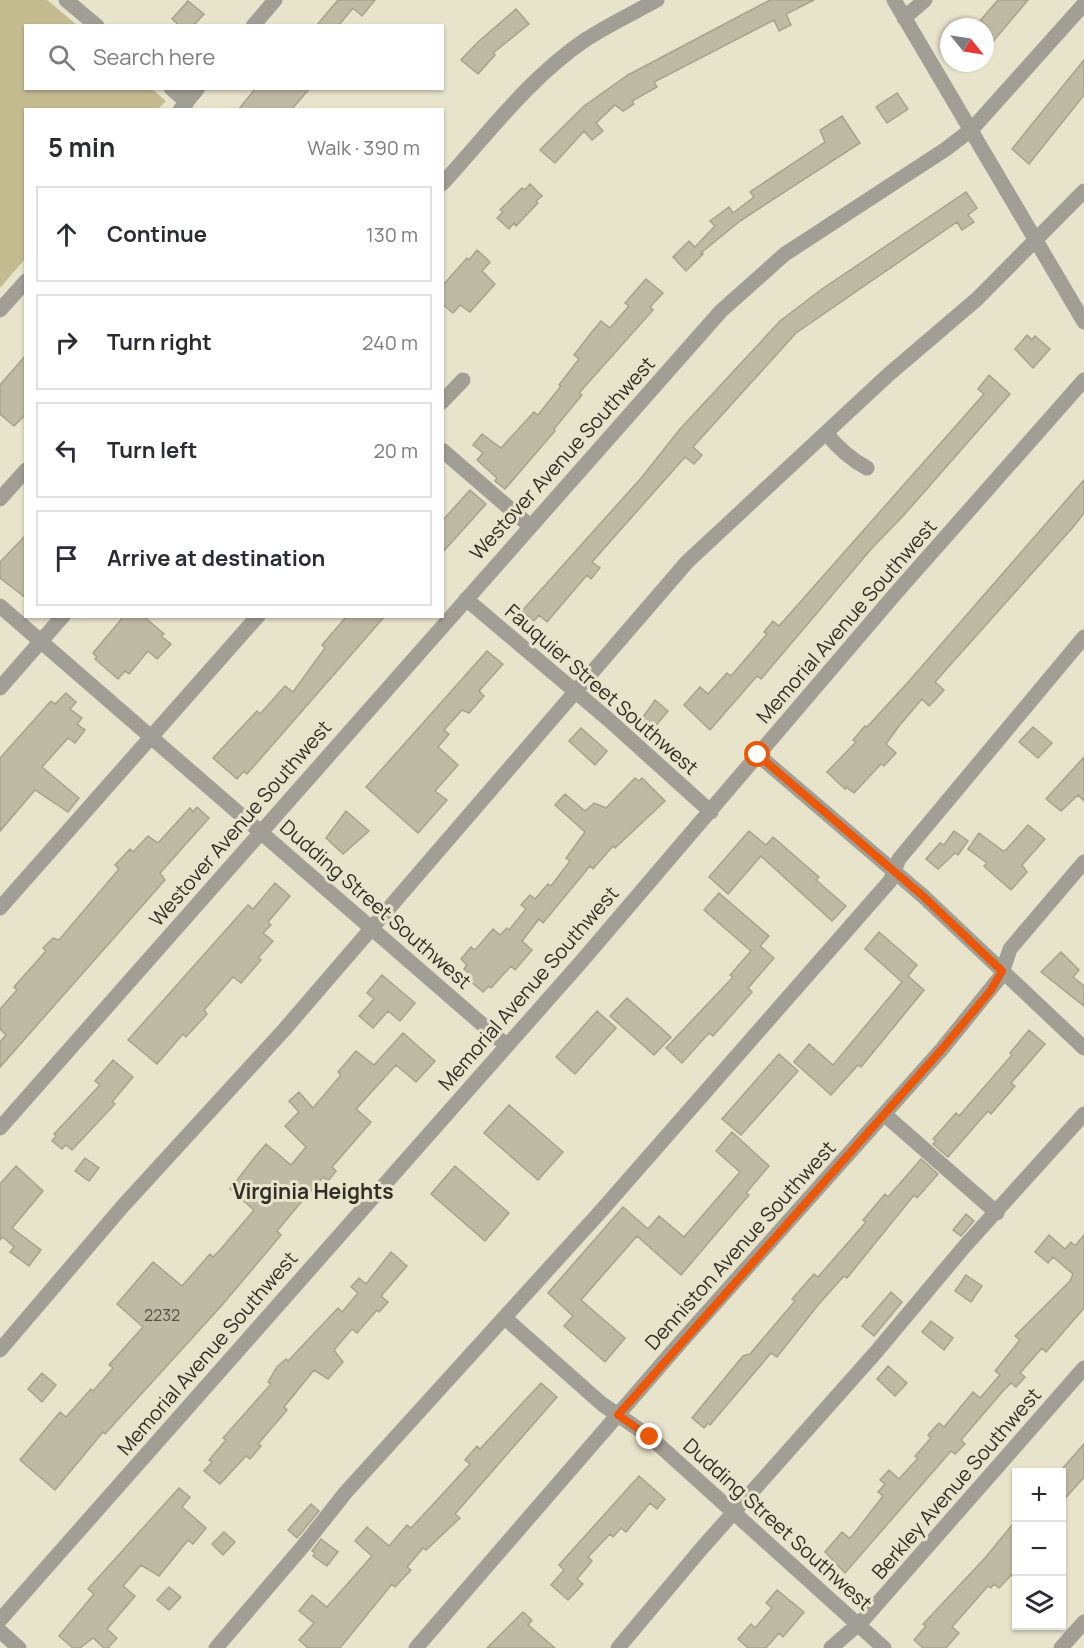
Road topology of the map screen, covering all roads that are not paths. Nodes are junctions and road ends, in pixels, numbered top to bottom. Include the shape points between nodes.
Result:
1 (66, 0) edge
2 (275, 0) edge
3 (657, 0) edge
4 (894, 0) edge
5 (925, 0) edge
6 (1084, 4) edge
7 (904, 18) junction
8 (95, 24) edge
9 (255, 24) edge
10 (172, 90) edge
11 (196, 90) edge
12 (183, 106) edge
13 (972, 129) junction
14 (444, 182) edge
15 (1084, 191) edge
16 (1036, 239) junction
17 (24, 283) edge
18 (0, 310) edge
19 (1084, 322) edge
20 (463, 380) dead end
21 (1084, 380) edge
22 (444, 400) edge
23 (826, 433) junction
24 (444, 452) edge
25 (867, 468) dead end
26 (24, 472) edge
27 (0, 499) edge
28 (530, 526) junction
29 (466, 599) junction
30 (0, 606) edge
31 (61, 618) edge
32 (256, 618) edge
33 (1084, 637) edge
34 (41, 642) junction
35 (0, 688) edge
36 (575, 691) junction
37 (150, 736) junction
38 (758, 755) junction
39 (711, 812) junction
40 (260, 831) junction
41 (1084, 862) edge
42 (894, 871) junction
43 (0, 908) edge
44 (370, 928) junction
45 (1002, 971) junction
46 (1083, 1043) edge
47 (506, 1045) junction
48 (884, 1114) junction
49 (1084, 1114) edge
50 (0, 1128) edge
51 (997, 1213) junction
52 (505, 1318) junction
53 (0, 1350) edge
54 (1084, 1368) edge
55 (618, 1415) junction
56 (735, 1512) junction
57 (0, 1620) edge
58 (1084, 1622) edge
59 (859, 1624) junction
60 (0, 1631) edge
61 (18, 1648) edge
62 (216, 1648) edge
63 (416, 1648) edge
64 (618, 1648) edge
65 (831, 1648) edge
66 (884, 1648) edge
67 (1061, 1648) edge

1 - 8 street
2 - 9 street
3 - 14 street via 584,41 544,74
4 - 7 street
5 - 7 street
6 - 13 street, Westover Avenue Southwest
7 - 13 street
10 - 12 street
11 - 12 street
13 - 16 street
13 - 28 street, Westover Avenue Southwest via 946,150 785,254 739,294
15 - 16 street
16 - 19 street
16 - 23 street via 977,298
17 - 18 street
20 - 22 street
21 - 38 street, Memorial Avenue Southwest
23 - 25 street via 855,462
23 - 36 street via 687,562
24 - 28 street
26 - 27 street
28 - 29 street, Westover Avenue Southwest
29 - 36 street, Fauquier Street Southwest
29 - 40 street, Westover Avenue Southwest
30 - 34 street, Dudding Street Southwest
31 - 34 street
32 - 37 street
33 - 42 street
34 - 35 street
34 - 37 street, Dudding Street Southwest
36 - 39 street, Fauquier Street Southwest
36 - 44 street
37 - 40 street, Dudding Street Southwest
37 - 43 street
38 - 39 street, Memorial Avenue Southwest
38 - 42 street
39 - 47 street, Memorial Avenue Southwest
40 - 44 street, Dudding Street Southwest
40 - 50 street, Westover Avenue Southwest
41 - 45 street, Denniston Avenue Southwest via 1010,949
42 - 45 street
42 - 52 street via 890,881
44 - 47 street, Dudding Street Southwest
44 - 53 street
45 - 46 street
45 - 48 street, Denniston Avenue Southwest via 991,990
47 - 57 street, Memorial Avenue Southwest
48 - 51 street
48 - 55 street, Denniston Avenue Southwest
49 - 51 street
51 - 56 street
52 - 55 street, Dudding Street Southwest
52 - 62 street via 346,1492
54 - 59 street, Berkley Avenue Southwest
55 - 56 street, Dudding Street Southwest via 650,1437
55 - 63 street, Denniston Avenue Southwest
56 - 59 street, Dudding Street Southwest
56 - 64 street
58 - 67 street
59 - 65 street, Berkley Avenue Southwest
59 - 66 street, Dudding Street Southwest
60 - 61 street

